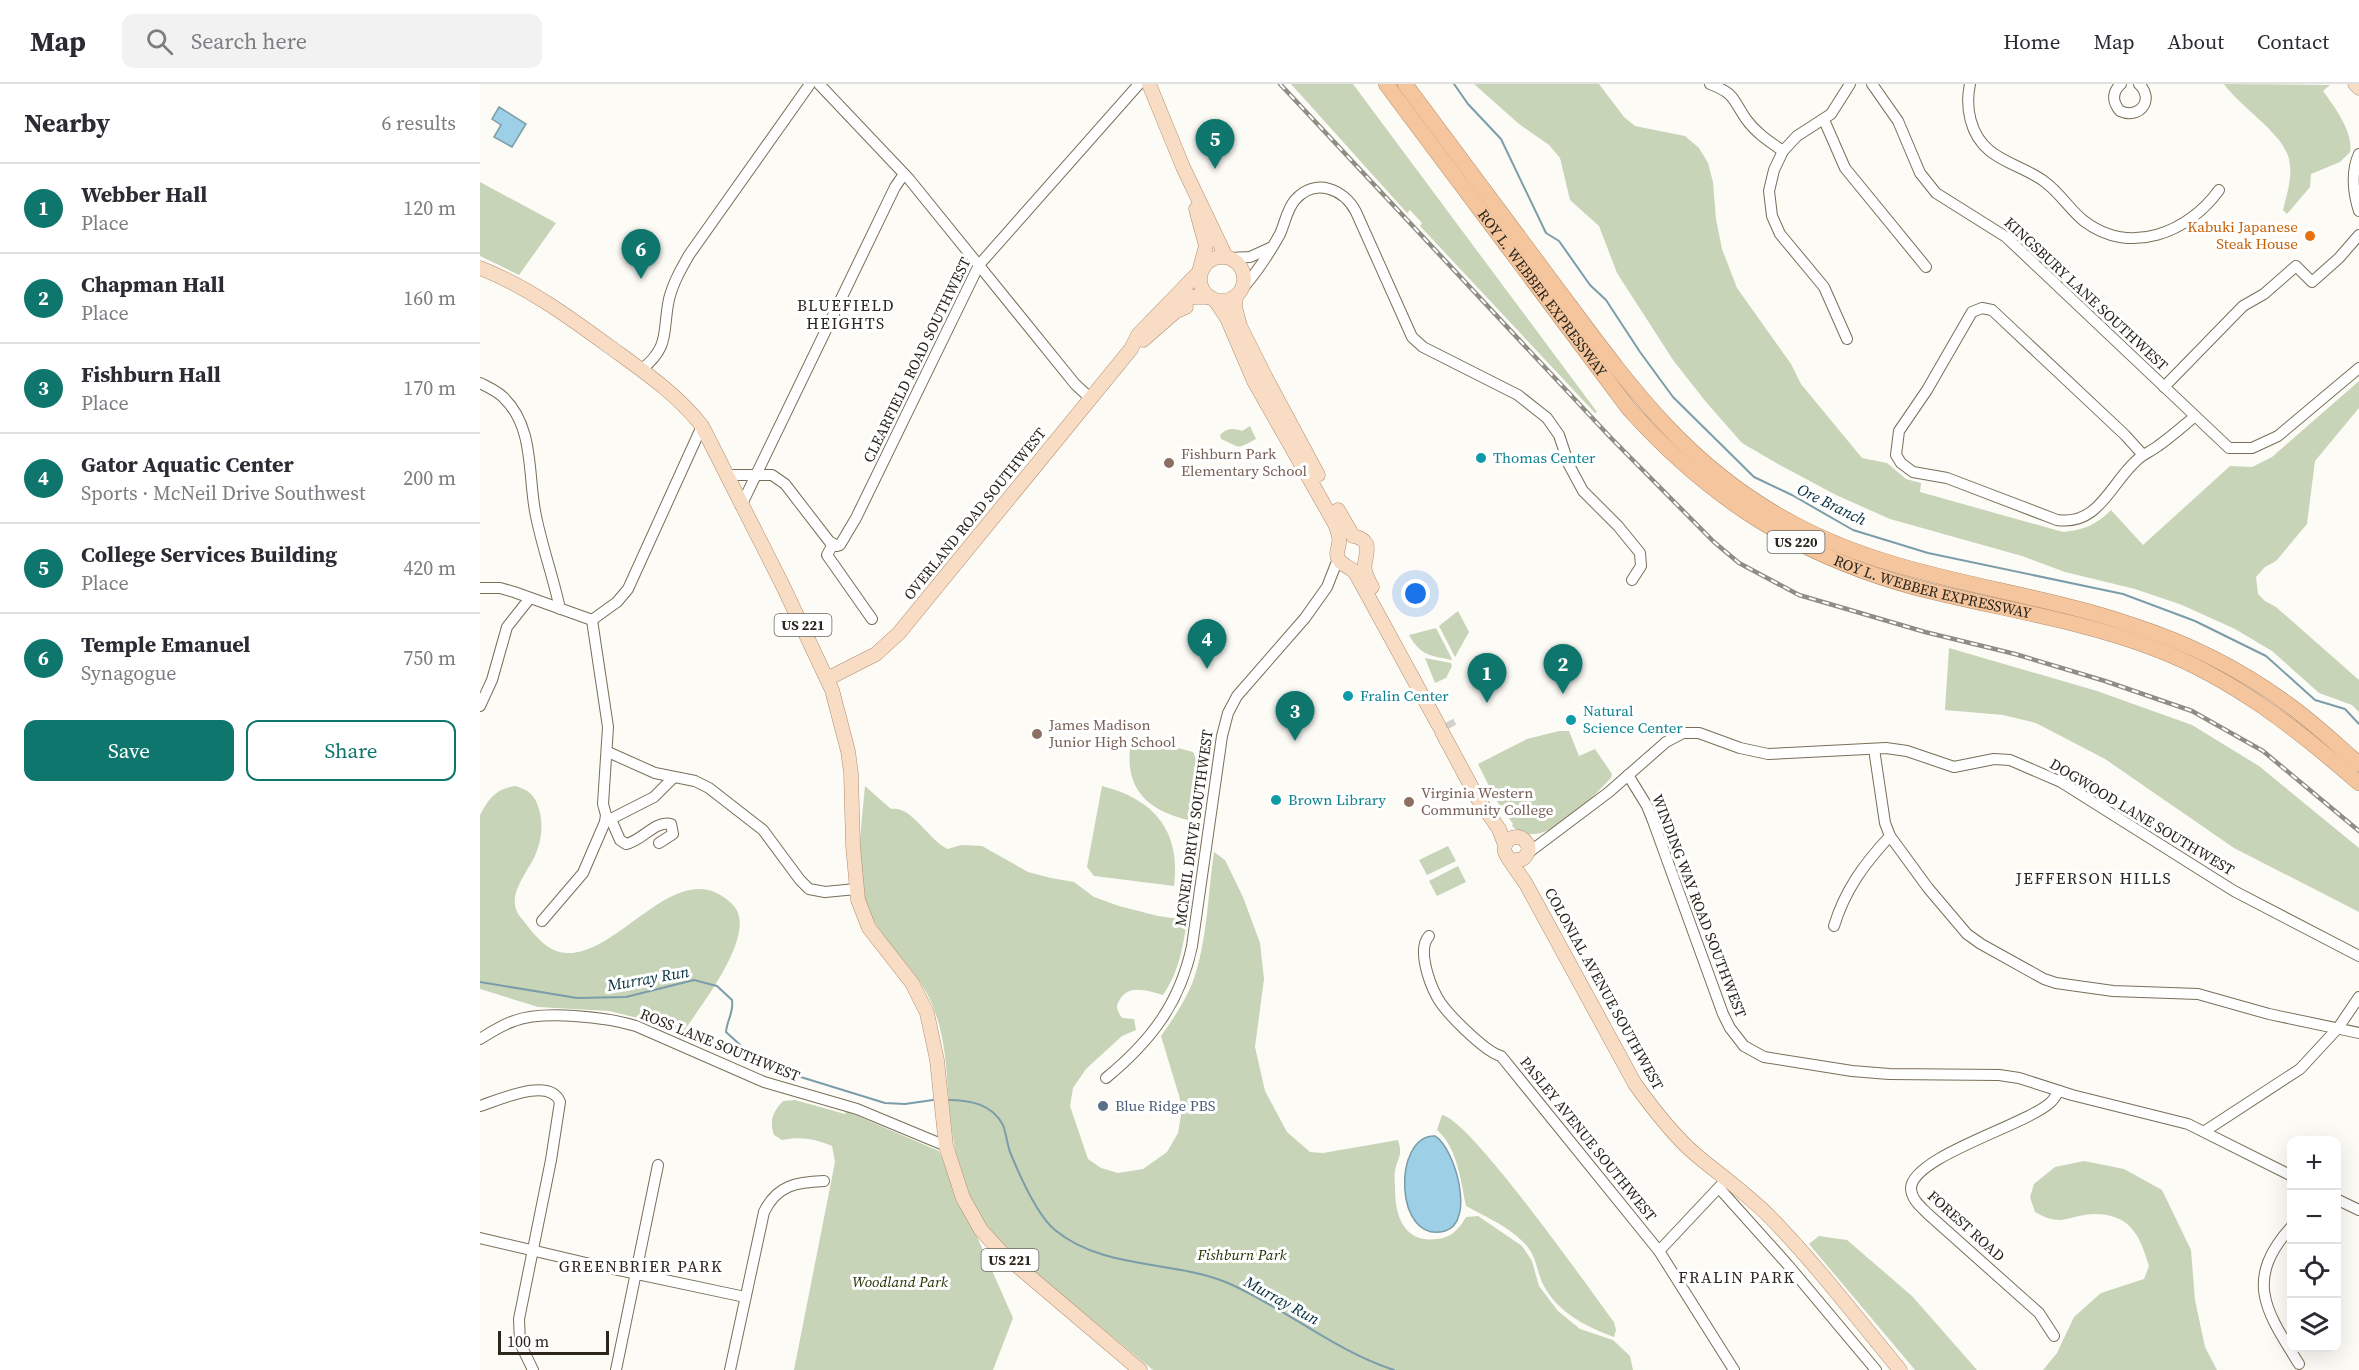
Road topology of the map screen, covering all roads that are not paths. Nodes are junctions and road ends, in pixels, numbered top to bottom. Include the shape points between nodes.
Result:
1 (810, 84) edge
2 (819, 84) edge
3 (1139, 84) edge
4 (1149, 84) edge
5 (1386, 84) edge
6 (1405, 84) edge
7 (1710, 84) edge
8 (1850, 84) edge
9 (1872, 84) edge
10 (1970, 84) edge
11 (2121, 84) edge
12 (2139, 84) edge
13 (2355, 84) edge
14 (2359, 88) edge
15 (1824, 120) junction
16 (1783, 152) junction
17 (2359, 154) edge
18 (1183, 167) junction
19 (904, 174) junction
20 (2219, 190) dead end
21 (2359, 211) edge
22 (2359, 235) edge
23 (1270, 248) junction
24 (1228, 258) junction
25 (979, 265) junction
26 (1926, 267) dead end
27 (480, 268) edge
28 (1203, 268) junction
29 (1243, 288) junction
30 (1216, 302) junction
31 (1247, 337) junction
32 (1847, 339) dead end
33 (1131, 349) junction
34 (2359, 368) edge
35 (641, 370) junction
36 (480, 383) edge
37 (2164, 387) junction
38 (1090, 398) junction
39 (2194, 417) junction
40 (702, 426) junction
41 (2143, 455) junction
42 (756, 474) junction
43 (726, 475) junction
44 (741, 506) junction
45 (1353, 536) junction
46 (1340, 543) junction
47 (833, 544) junction
48 (1351, 564) junction
49 (1632, 580) dead end
50 (480, 588) edge
51 (530, 598) junction
52 (560, 609) junction
53 (872, 619) dead end
54 (592, 620) junction
55 (827, 679) junction
56 (480, 706) edge
57 (1874, 749) junction
58 (608, 752) junction
59 (2359, 764) edge
60 (1628, 775) junction
61 (672, 778) junction
62 (2359, 783) edge
63 (607, 818) junction
64 (1890, 836) junction
65 (1548, 837) junction
66 (1514, 840) junction
67 (659, 843) dead end
68 (1521, 858) junction
69 (856, 889) junction
70 (542, 921) dead end
71 (1834, 926) dead end
72 (1429, 936) dead end
73 (2359, 956) edge
74 (2359, 998) edge
75 (2338, 1028) junction
76 (2359, 1033) edge
77 (480, 1039) edge
78 (1106, 1078) dead end
79 (2059, 1091) junction
80 (480, 1106) edge
81 (2205, 1131) junction
82 (946, 1146) junction
83 (658, 1165) dead end
84 (2287, 1173) edge
85 (824, 1180) dead end
86 (1723, 1183) junction
87 (2341, 1201) edge
88 (2359, 1210) edge
89 (2287, 1232) edge
90 (480, 1238) edge
91 (531, 1250) junction
92 (1659, 1251) junction
93 (636, 1274) junction
94 (745, 1297) junction
95 (2054, 1336) dead end
96 (2299, 1364) dead end
97 (533, 1370) edge
98 (616, 1370) edge
99 (730, 1370) edge
100 (1140, 1370) edge
101 (1734, 1370) edge
102 (1876, 1370) edge
103 (1900, 1370) edge

1 - 35 street via 688,255 673,286 662,347
2 - 19 street
3 - 25 street, CLEARFIELD ROAD SOUTHWEST
4 - 18 main road
5 - 62 highway, ROY L. WEBBER EXPRESSWAY / US 220 via 1629,409 1675,458 1717,493 1768,527 1857,569 1915,587 2098,630 2188,663 2269,710
6 - 59 highway, ROY L. WEBBER EXPRESSWAY / US 220 via 1644,403 1685,446 1738,490 1795,525 1853,552 1918,572 2102,615 2188,647 2290,705
7 - 16 street via 1726,90 1747,120
8 - 15 street
9 - 37 street, KINGSBURY LANE SOUTHWEST via 1898,121 1920,173 1936,193 2006,237
10 - 20 street via 1970,119 1985,147 2037,176 2084,221 2109,234 2133,238 2161,235 2193,218
11 - 12 street via 2115,90 2114,101 2120,111 2132,114 2146,101 2146,92
13 - 14 main road
15 - 16 street via 1797,136
15 - 26 street via 1845,168
16 - 32 street via 1769,191 1772,216 1780,234 1824,287
17 - 21 street via 2354,190
18 - 24 main road
18 - 28 main road via 1206,246
19 - 25 street
19 - 42 street
22 - 37 street via 2312,282 2296,266 2264,294 2243,306
23 - 24 street via 1250,257
23 - 29 street
23 - 49 street via 1291,206 1304,193 1324,187 1350,201 1412,337 1423,347 1518,395 1547,418 1559,435 1583,491 1640,553 1641,567
24 - 28 main road via 1216,258
24 - 29 main road via 1241,267
25 - 38 street
25 - 47 street, CLEARFIELD ROAD SOUTHWEST via 870,490 840,545
27 - 35 main road, US 221 via 554,306
28 - 30 main road via 1202,285
28 - 33 main road, OVERLAND ROAD SOUTHWEST via 1138,335
29 - 30 main road via 1225,301
29 - 31 main road
29 - 31 main road via 1236,315
30 - 33 main road, OVERLAND ROAD SOUTHWEST via 1200,296 1182,300
30 - 46 main road via 1254,381 1335,524
31 - 45 main road
33 - 38 main road, OVERLAND ROAD SOUTHWEST
34 - 39 street, KINGSBURY LANE SOUTHWEST via 2278,436 2252,448 2229,448
35 - 40 main road, US 221 via 679,400
36 - 52 street via 504,398 523,429 535,511
37 - 39 street, KINGSBURY LANE SOUTHWEST
38 - 55 main road, OVERLAND ROAD SOUTHWEST via 898,633 876,654
39 - 41 street
40 - 43 main road, US 221
40 - 54 street via 628,589
41 - 41 street via 1987,308 1977,309 1960,330 1899,431 1895,449 1901,463 1919,475 1947,478 2032,512 2066,521 2084,517 2098,507
42 - 43 street
42 - 44 street
42 - 47 street via 772,475 785,484
43 - 44 main road, US 221
44 - 55 main road, US 221
45 - 46 main road
45 - 48 main road via 1367,546 1368,557
46 - 48 main road via 1337,552
47 - 53 street via 827,555
48 - 66 main road via 1444,727 1478,799 1499,829
48 - 78 street, MCNEIL DRIVE SOUTHWEST via 1327,587 1227,713 1184,978 1153,1032 1131,1058
50 - 51 street via 500,588
51 - 52 street
51 - 56 street via 507,627
52 - 54 street
54 - 58 street via 608,727
55 - 69 main road, US 221 via 851,773
57 - 60 street, DOGWOOD LANE SOUTHWEST via 1768,754 1691,732 1666,742
57 - 64 street
57 - 73 street, DOGWOOD LANE SOUTHWEST via 1907,751 1954,767 2000,759 2020,762 2082,794 2245,897
58 - 61 street
58 - 63 street via 603,795
60 - 65 street
60 - 79 street, WINDING WAY ROAD SOUTHWEST via 1653,821 1723,1014 1738,1040 1749,1049 1764,1057 1815,1066 1889,1074 2007,1076
61 - 63 street via 654,797
61 - 69 street via 695,781 709,788 757,824 809,889
63 - 67 street via 626,844 658,825 671,824 673,834
63 - 70 street via 584,873
64 - 71 street via 1859,871
64 - 75 street via 1967,934 2044,980 2113,991 2198,994
65 - 66 street
65 - 68 street
66 - 68 main road via 1528,844
66 - 68 main road via 1505,853
68 - 86 main road, COLONIAL AVENUE SOUTHWEST via 1526,884 1635,1084 1678,1138
69 - 82 main road, US 221 via 869,928 912,983 927,1013 935,1042
72 - 92 street, PASLEY AVENUE SOUTHWEST via 1423,947 1431,983 1441,1002 1485,1046 1501,1056
74 - 75 street
75 - 76 street
75 - 81 street via 2292,1076
77 - 82 street, ROSS LANE SOUTHWEST via 525,1018 620,1022 765,1082 865,1112
79 - 81 street, WINDING WAY ROAD SOUTHWEST via 2163,1116
79 - 95 street, FOREST ROAD via 2044,1107 1924,1170 1914,1179 1911,1191 1928,1214 2039,1313
80 - 91 street via 534,1090 550,1091 560,1102
81 - 84 street, WINDING WAY ROAD SOUTHWEST
82 - 100 main road, US 221 via 963,1198 990,1240
83 - 93 street
85 - 94 street via 786,1187 767,1205
86 - 92 street
86 - 102 street
86 - 103 main road, COLONIAL AVENUE SOUTHWEST via 1756,1203 1795,1244
87 - 88 street
89 - 96 street via 2270,1254 2264,1287 2269,1312
90 - 91 street
91 - 93 street
91 - 97 street via 519,1325 523,1352
92 - 101 street, PASLEY AVENUE SOUTHWEST
93 - 94 street
93 - 98 street
94 - 99 street

